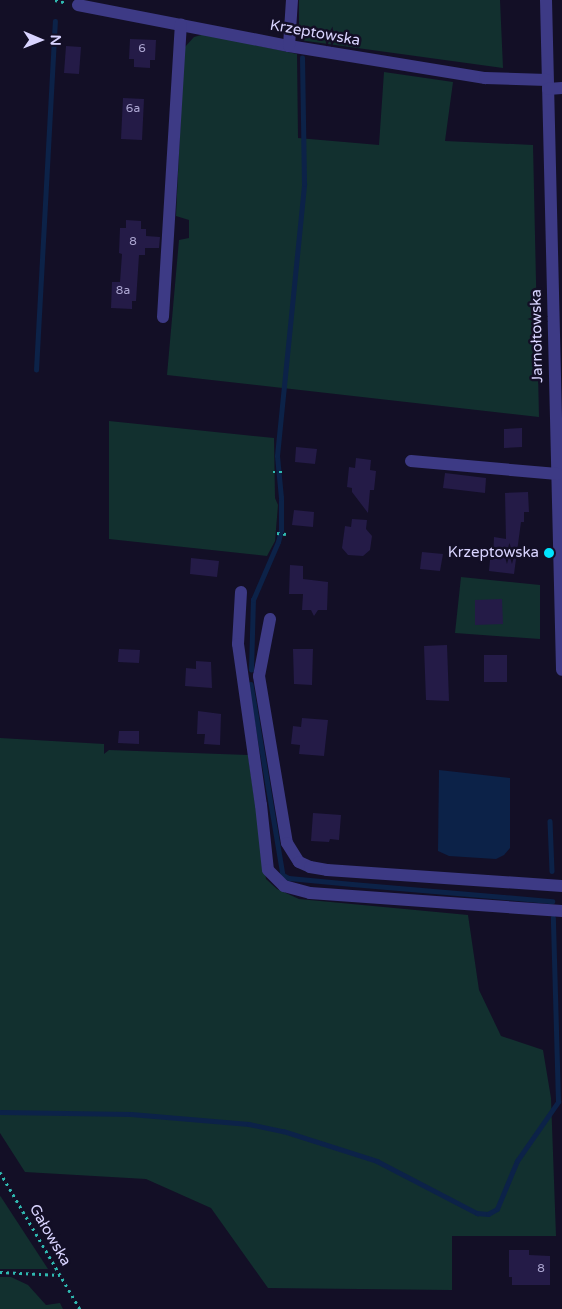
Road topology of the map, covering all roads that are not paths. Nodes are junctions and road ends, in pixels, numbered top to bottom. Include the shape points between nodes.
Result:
1 (292, 0) edge
2 (546, 0) edge
3 (78, 5) dead end
4 (181, 25) junction
5 (289, 46) junction
6 (548, 84) junction
7 (562, 88) edge
8 (164, 316) dead end
9 (411, 462) dead end
10 (557, 474) junction
11 (242, 592) dead end
12 (270, 619) dead end
13 (562, 670) edge
14 (259, 676) junction
15 (242, 678) junction
16 (562, 886) edge
17 (562, 911) edge

1 - 5 street
2 - 6 street, Jarnołtowska
3 - 4 street, Krzeptowska
4 - 5 street, Krzeptowska
4 - 8 street
5 - 6 street, Krzeptowska via 485,78
6 - 7 street, Krzeptowska
6 - 10 street, Jarnołtowska
9 - 10 street
10 - 13 street, Jarnołtowska
11 - 15 street via 238,644
12 - 14 street
14 - 15 street
14 - 16 street via 287,843 299,862 328,870
15 - 17 street via 262,805 268,870 284,886 310,893

